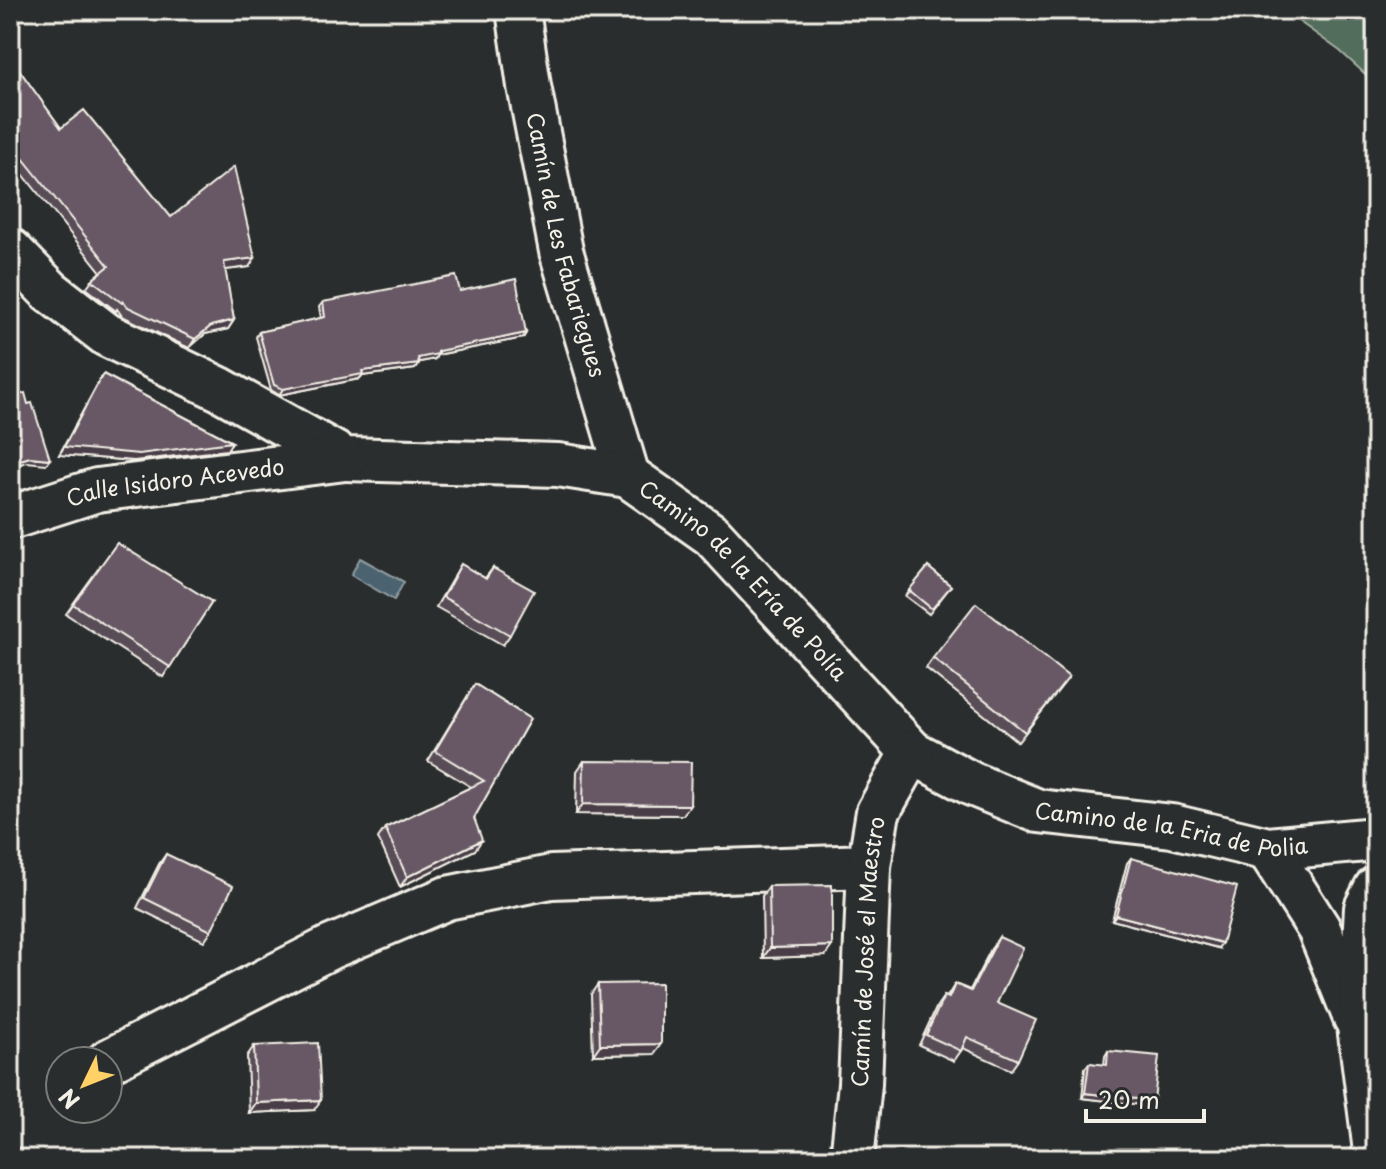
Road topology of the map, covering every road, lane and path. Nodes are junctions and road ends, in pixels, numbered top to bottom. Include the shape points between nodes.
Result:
1 (518, 10) edge
2 (10, 250) edge
3 (30, 294) edge
4 (345, 459) junction
5 (628, 476) junction
6 (10, 518) edge
7 (912, 752) junction
8 (972, 784) joint
9 (1376, 839) edge
10 (1268, 849) junction
11 (869, 866) junction
12 (1376, 888) edge
13 (1359, 1026) junction
14 (124, 1053) edge
15 (852, 1159) edge
16 (1376, 1159) edge

1 - 5 street, Camín de Les Fabariegues via 561,251
2 - 3 street, Camino de la Ería de Polía
3 - 4 street, Camino de la Ería de Polía via 220,389
4 - 5 street, Camino de la Ería de Polía via 558,465
4 - 6 street, Calle Isidoro Acevedo via 97,490
5 - 7 street, Camino de la Ería de Polía via 712,535
7 - 8 street, Camino de la Ería de Polía
7 - 11 street, Camín de José el Maestro via 878,812
8 - 10 street, Camino de la Eria de Polia via 1038,811 1172,826
9 - 10 street, Camino de la Eria de Polia
10 - 13 street via 1319,929
11 - 14 street via 551,877 447,898 329,948
11 - 15 street, Camín de José el Maestro
12 - 13 street via 1366,908
13 - 16 street

